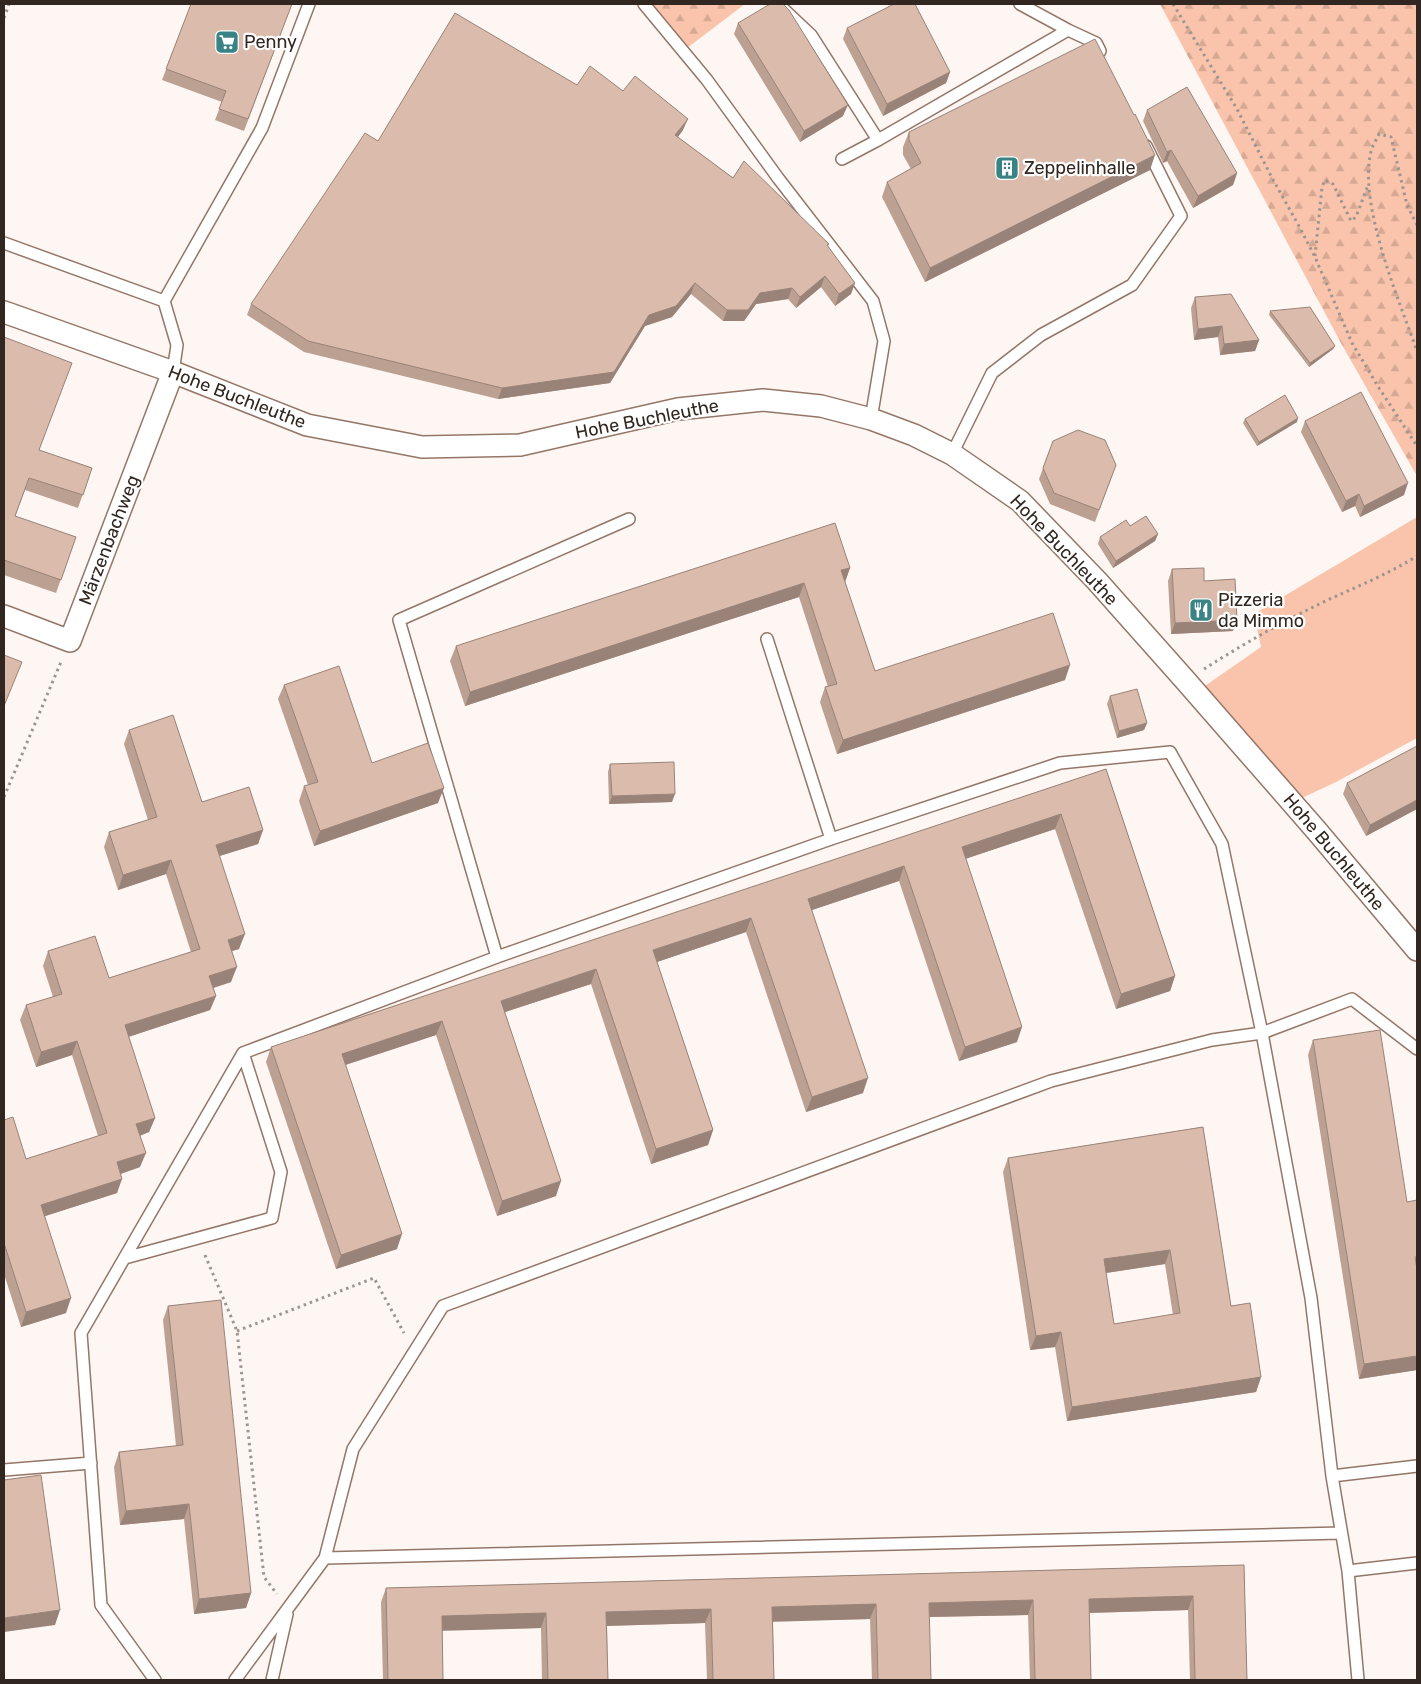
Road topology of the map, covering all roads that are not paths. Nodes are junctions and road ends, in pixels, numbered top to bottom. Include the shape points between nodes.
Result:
1 (309, 4) edge
2 (644, 4) edge
3 (778, 4) edge
4 (1020, 4) edge
5 (1068, 30) junction
6 (1104, 60) edge
7 (1142, 138) edge
8 (878, 140) junction
9 (842, 159) dead end
10 (4, 243) edge
11 (164, 300) junction
12 (4, 312) edge
13 (173, 372) junction
14 (871, 419) junction
15 (952, 454) junction
16 (629, 519) dead end
17 (4, 616) edge
18 (767, 639) dead end
19 (831, 839) junction
20 (1417, 950) edge
21 (497, 957) junction
22 (1262, 1033) junction
23 (1417, 1049) edge
24 (243, 1054) junction
25 (125, 1258) junction
26 (91, 1463) junction
27 (1417, 1466) edge
28 (4, 1470) edge
29 (1332, 1476) junction
30 (1341, 1533) junction
31 (325, 1558) junction
32 (1417, 1563) edge
33 (1348, 1571) junction
34 (288, 1608) junction
35 (155, 1680) edge
36 (235, 1680) edge
37 (272, 1680) edge
38 (1358, 1680) edge

1 - 11 lane via 262,128
2 - 14 lane via 708,80 778,178 873,301 884,341
3 - 8 lane via 811,35
4 - 5 lane
5 - 6 lane via 1096,43
5 - 8 lane
7 - 15 lane via 1181,216 1132,285 1041,335 992,373
8 - 9 lane
10 - 11 lane
11 - 13 lane via 177,345
12 - 13 street, Hohe Buchleuthe
13 - 14 street, Hohe Buchleuthe via 307,425 422,447 520,445 678,409 763,400 821,406
13 - 17 street, Märzenbachweg via 70,641
14 - 15 street, Hohe Buchleuthe
15 - 20 street, Hohe Buchleuthe via 1020,501 1097,581
16 - 21 lane via 399,620
18 - 19 lane
19 - 21 lane
19 - 22 lane via 1060,762 1170,752 1222,844
21 - 24 lane
22 - 23 lane via 1352,999
22 - 29 lane via 1311,1298
22 - 31 lane via 1212,1040 1050,1080 443,1306 353,1448
24 - 25 lane
24 - 25 lane via 281,1172 272,1218
25 - 26 lane via 82,1333
26 - 28 lane
26 - 35 lane via 101,1605
27 - 29 lane
29 - 30 lane
30 - 31 lane
30 - 33 lane
31 - 34 lane
32 - 33 lane
33 - 38 lane
34 - 36 lane
34 - 37 lane

